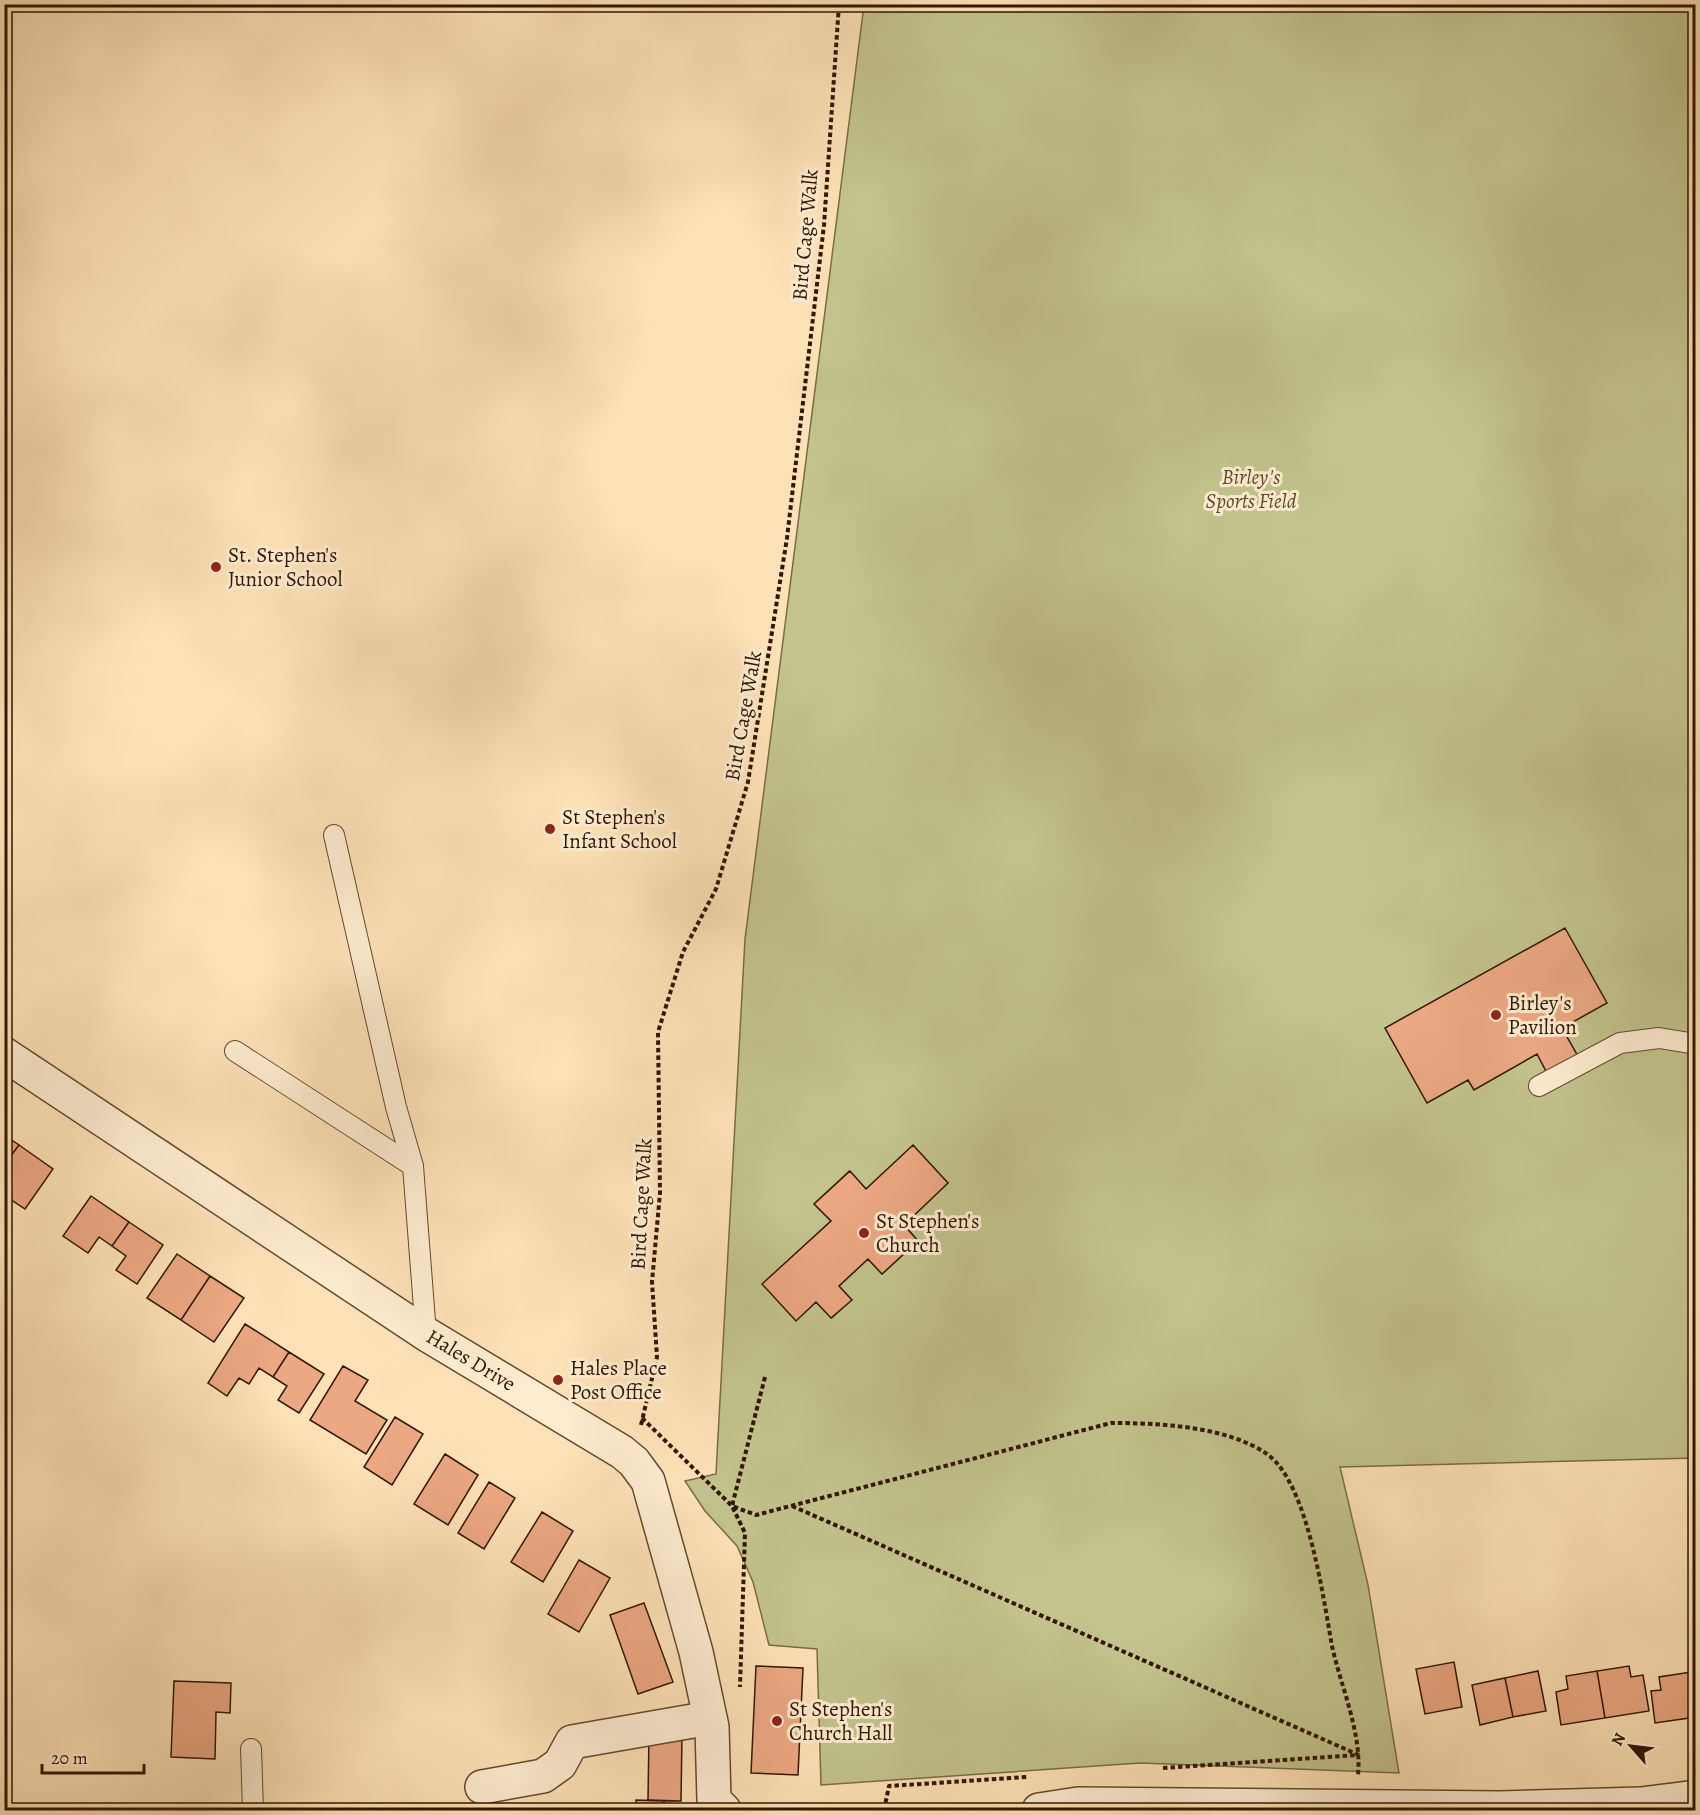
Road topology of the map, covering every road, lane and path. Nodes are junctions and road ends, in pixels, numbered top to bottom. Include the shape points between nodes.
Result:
1 (839, 4) edge
2 (334, 835) dead end
3 (1695, 1044) edge
4 (235, 1051) dead end
5 (4, 1054) edge
6 (1539, 1086) dead end
7 (413, 1166) junction
8 (426, 1334) junction
9 (765, 1377) dead end
10 (732, 1506) junction
11 (790, 1506) junction
12 (740, 1695) dead end
13 (710, 1718) junction
14 (251, 1749) dead end
15 (1360, 1755) junction
16 (482, 1787) dead end
17 (1695, 1797) edge
18 (1355, 1808) junction
19 (253, 1810) edge
20 (724, 1810) edge
21 (1039, 1810) edge

1 - 10 path, Bird Cage Walk via 824,225 791,503 748,782 716,889 682,952 658,1032 660,1193 652,1282 657,1357 642,1417
2 - 7 lane
3 - 6 lane via 1659,1038 1620,1043
4 - 7 lane
5 - 8 street, Hales Drive
7 - 8 lane
8 - 13 street, Hales Drive via 634,1462 648,1481 658,1513
9 - 10 path
10 - 11 path via 756,1515
10 - 12 path via 746,1533
11 - 15 path
11 - 15 path via 1111,1423 1148,1423 1222,1434 1267,1454 1298,1495
13 - 16 street via 572,1742 560,1764 543,1776
13 - 20 street, Hales Drive via 714,1800
14 - 19 lane
15 - 18 path
17 - 18 street via 1641,1804
18 - 21 street via 1078,1804

